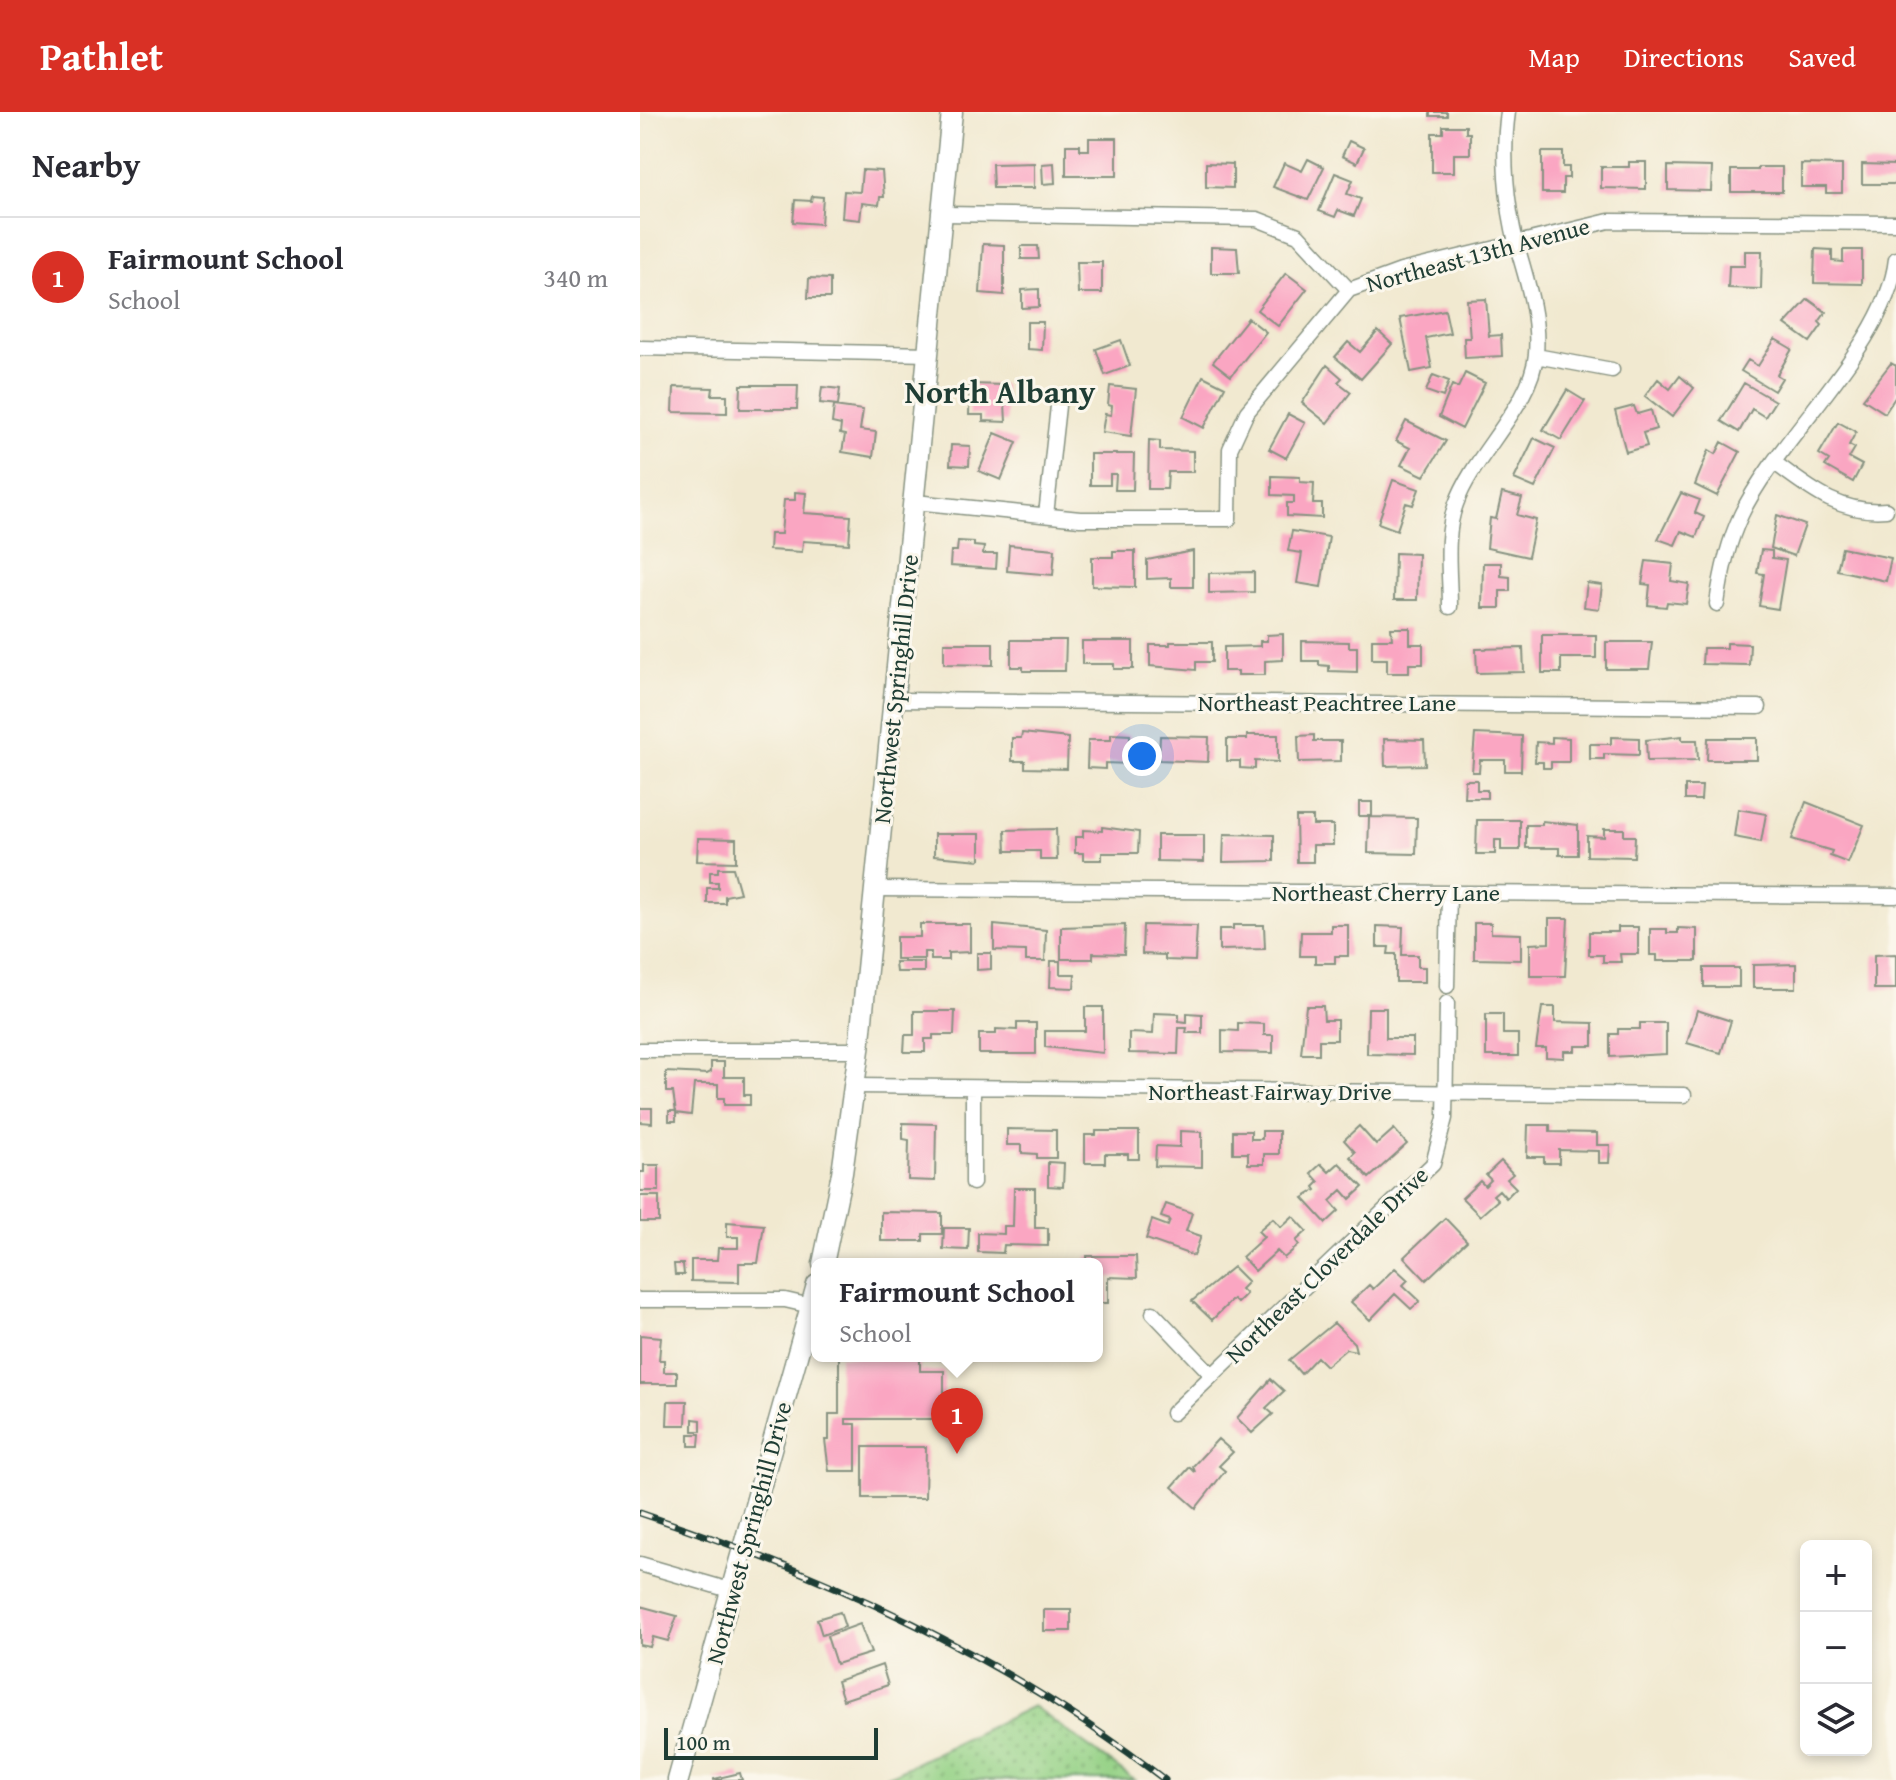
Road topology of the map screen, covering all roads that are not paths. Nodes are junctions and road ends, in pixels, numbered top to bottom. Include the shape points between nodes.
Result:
1 (952, 112) edge
2 (1508, 112) edge
3 (944, 214) junction
4 (1896, 223) edge
5 (1896, 241) edge
6 (1516, 243) junction
7 (1896, 259) edge
8 (1349, 290) junction
9 (640, 348) edge
10 (930, 354) junction
11 (1536, 356) junction
12 (1612, 370) dead end
13 (1058, 406) dead end
14 (1775, 463) junction
15 (915, 502) junction
16 (1886, 510) dead end
17 (1046, 515) junction
18 (1717, 604) dead end
19 (1450, 607) dead end
20 (895, 700) junction
21 (1759, 707) dead end
22 (876, 889) junction
23 (1449, 893) junction
24 (1896, 896) edge
25 (1447, 986) dead end
26 (1447, 1003) dead end
27 (640, 1050) edge
28 (859, 1050) junction
29 (855, 1086) junction
30 (973, 1089) junction
31 (1446, 1094) junction
32 (1684, 1095) dead end
33 (973, 1183) dead end
34 (824, 1258) edge
35 (640, 1300) edge
36 (811, 1306) joint
37 (1153, 1313) dead end
38 (1212, 1375) junction
39 (1173, 1413) dead end
40 (640, 1564) edge
41 (733, 1591) junction
42 (678, 1780) edge

1 - 3 main road, Northwest Springhill Drive
2 - 6 street via 1505,152
3 - 8 street, Northeast 13th Avenue via 1257,219 1298,235
3 - 10 main road, Northwest Springhill Drive
4 - 5 street
4 - 6 street, Northeast 13th Avenue via 1609,221
6 - 8 street, Northeast 13th Avenue via 1401,271
6 - 11 street via 1534,309
7 - 14 street via 1882,309
8 - 17 street via 1241,423 1227,467 1229,519
9 - 10 street
10 - 15 main road, Northwest Springhill Drive
11 - 12 street
11 - 19 street via 1518,401 1454,507
13 - 17 street
14 - 16 street via 1834,503 1867,512
14 - 18 street via 1741,515
15 - 17 street
15 - 20 main road, Northwest Springhill Drive
20 - 21 street, Northeast Peachtree Lane
20 - 22 main road, Northwest Springhill Drive
22 - 23 street, Northeast Cherry Lane
22 - 28 main road, Northwest Springhill Drive
23 - 24 street, Northeast Cherry Lane
23 - 25 street
26 - 31 street, Northeast Cloverdale Drive
27 - 28 street
28 - 29 main road, Northwest Springhill Drive
29 - 30 street, Northeast Fairway Drive
29 - 34 main road, Northwest Springhill Drive
30 - 31 street, Northeast Fairway Drive
30 - 33 street
31 - 32 street, Northeast Fairway Drive
31 - 38 street, Northeast Cloverdale Drive via 1443,1137 1426,1173
35 - 36 street via 785,1300
36 - 41 main road, Northwest Springhill Drive
37 - 38 street
38 - 39 street, Northeast Cloverdale Drive
40 - 41 street
41 - 42 main road, Northwest Springhill Drive

